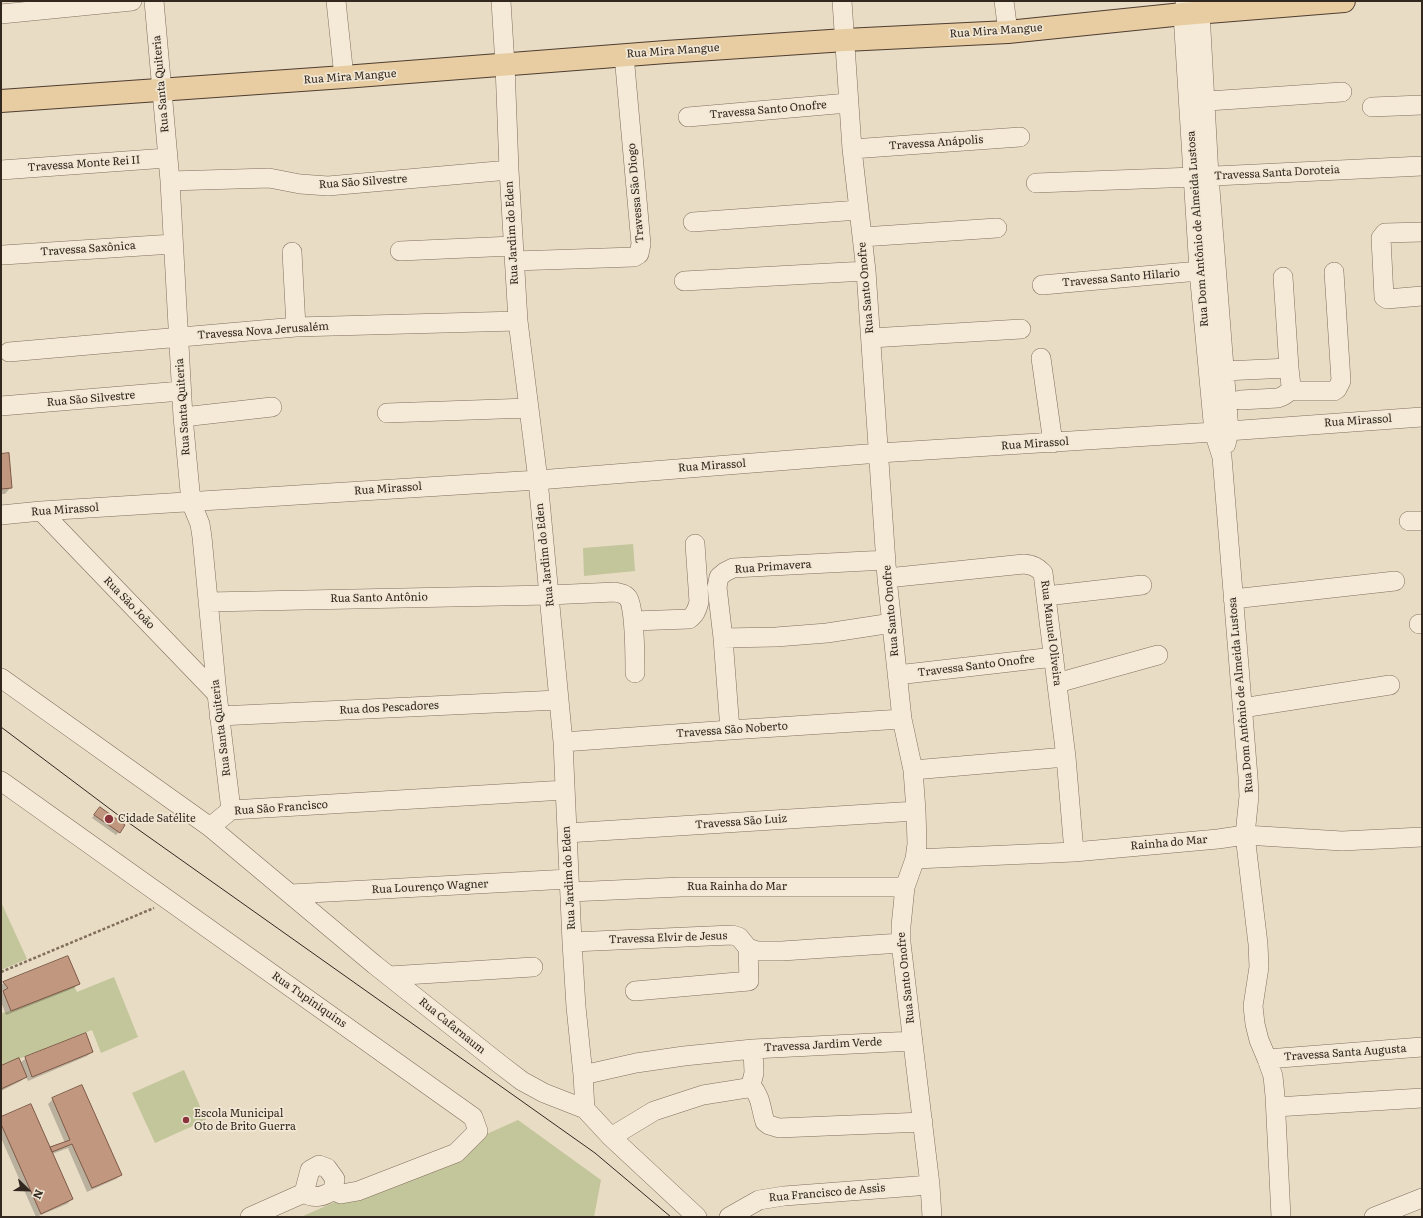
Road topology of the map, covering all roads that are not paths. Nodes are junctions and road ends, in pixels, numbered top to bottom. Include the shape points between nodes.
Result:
1 (132, 1) edge
2 (154, 1) edge
3 (336, 1) edge
4 (501, 1) edge
5 (842, 1) edge
6 (1004, 1) edge
7 (1344, 1) edge
8 (1192, 7) edge
9 (1, 14) edge
10 (1008, 32) junction
11 (845, 40) junction
12 (624, 55) junction
13 (505, 65) junction
14 (344, 77) junction
15 (162, 90) junction
16 (1342, 92) dead end
17 (1, 101) edge
18 (1197, 102) junction
19 (848, 103) junction
20 (1422, 105) edge
21 (1372, 107) dead end
22 (688, 117) dead end
23 (1020, 137) dead end
24 (852, 149) junction
25 (167, 158) junction
26 (1422, 166) edge
27 (1, 170) edge
28 (509, 170) junction
29 (1202, 177) junction
30 (170, 181) junction
31 (1036, 182) dead end
32 (859, 210) junction
33 (693, 222) dead end
34 (997, 228) dead end
35 (1422, 232) edge
36 (862, 237) junction
37 (173, 244) junction
38 (400, 251) dead end
39 (292, 252) dead end
40 (514, 254) junction
41 (3, 255) dead end
42 (866, 271) junction
43 (1200, 271) junction
44 (1334, 272) dead end
45 (1283, 277) dead end
46 (684, 281) dead end
47 (1042, 285) dead end
48 (1422, 296) edge
49 (518, 321) junction
50 (296, 327) junction
51 (1021, 329) dead end
52 (178, 336) junction
53 (871, 338) junction
54 (9, 352) dead end
55 (1041, 358) dead end
56 (1289, 368) junction
57 (1224, 371) junction
58 (1293, 389) junction
59 (181, 391) junction
60 (1240, 400) dead end
61 (1, 406) edge
62 (272, 407) dead end
63 (529, 408) junction
64 (387, 413) dead end
65 (183, 417) junction
66 (1422, 417) edge
67 (1221, 432) junction
68 (1053, 443) junction
69 (879, 453) junction
70 (538, 480) junction
71 (191, 502) junction
72 (41, 512) junction
73 (1, 515) edge
74 (695, 544) dead end
75 (887, 569) junction
76 (1396, 581) dead end
77 (1142, 586) dead end
78 (549, 595) junction
79 (1046, 596) junction
80 (1233, 598) junction
81 (208, 602) junction
82 (633, 622) junction
83 (892, 623) junction
84 (723, 638) junction
85 (1158, 655) dead end
86 (1054, 657) junction
87 (635, 673) dead end
88 (897, 675) junction
89 (1, 678) edge
90 (1057, 683) junction
91 (1390, 685) dead end
92 (216, 694) junction
93 (558, 700) junction
94 (1242, 708) junction
95 (219, 716) junction
96 (902, 719) junction
97 (730, 730) junction
98 (563, 742) junction
99 (1066, 757) junction
100 (913, 770) junction
101 (1, 781) edge
102 (565, 790) junction
103 (231, 810) junction
104 (916, 811) junction
105 (210, 827) junction
106 (567, 833) junction
107 (1245, 835) junction
108 (1422, 837) edge
109 (1074, 852) junction
110 (915, 860) junction
111 (570, 885) junction
112 (905, 887) junction
113 (290, 894) junction
114 (572, 942) junction
115 (901, 943) junction
116 (748, 948) junction
117 (533, 967) dead end
118 (389, 976) junction
119 (635, 991) dead end
120 (913, 1041) junction
121 (1422, 1047) edge
122 (753, 1049) junction
123 (1267, 1059) junction
124 (583, 1074) junction
125 (751, 1085) junction
126 (1422, 1098) edge
127 (1276, 1107) junction
128 (585, 1109) junction
129 (922, 1122) junction
130 (611, 1137) junction
131 (930, 1185) junction
132 (333, 1190) junction
133 (304, 1193) junction
134 (1422, 1198) edge
135 (250, 1217) edge
136 (697, 1217) edge
137 (729, 1217) edge
138 (932, 1217) edge
139 (1282, 1217) edge
140 (1374, 1217) edge

1 - 9 street
2 - 15 street, Rua Santa Quiteria
3 - 14 street
4 - 13 street, Rua Jardim do Eden
5 - 11 street, Rua Santo Onofre
6 - 10 street
7 - 8 main road, Rua Mira Mangue
8 - 10 main road, Rua Mira Mangue
8 - 18 street, Rua Dom Antônio de Almeida Lustosa
10 - 11 main road, Rua Mira Mangue
11 - 12 main road, Rua Mira Mangue
11 - 19 street, Rua Santo Onofre
12 - 13 main road, Rua Mira Mangue
12 - 40 street, Travessa São Diogo via 641,244 639,254 634,257
13 - 14 main road, Rua Mira Mangue
13 - 28 street, Rua Jardim do Eden
14 - 15 main road, Rua Mira Mangue
15 - 17 main road, Rua Mira Mangue
15 - 25 street, Rua Santa Quiteria
16 - 18 street
18 - 29 street, Rua Dom Antônio de Almeida Lustosa
19 - 22 street, Travessa Santo Onofre
19 - 24 street, Rua Santo Onofre
20 - 21 street
23 - 24 street, Travessa Anápolis
24 - 32 street, Rua Santo Onofre
25 - 27 street, Travessa Monte Rei II
25 - 30 street, Rua Santa Quiteria
26 - 29 street, Travessa Santa Doroteia
28 - 30 street, Rua São Silvestre via 328,186 268,178
28 - 40 street, Rua Jardim do Eden
29 - 31 street, Travessa Santa Doroteia
29 - 43 street, Rua Dom Antônio de Almeida Lustosa
29 - 57 street, Rua Dom Antônio de Almeida Lustosa
30 - 37 street, Rua Santa Quiteria
32 - 33 street
32 - 36 street, Rua Santo Onofre
34 - 36 street
35 - 48 street via 1385,233 1381,238 1384,296 1387,299
36 - 42 street, Rua Santo Onofre
37 - 41 street, Travessa Saxônica
37 - 52 street, Rua Santa Quiteria
38 - 40 street
39 - 50 street
40 - 49 street, Rua Jardim do Eden
42 - 46 street
42 - 53 street, Rua Santo Onofre
43 - 47 street, Travessa Santo Hilario
43 - 67 street, Rua Dom Antônio de Almeida Lustosa
44 - 58 street via 1340,386 1334,391 1300,392
45 - 56 street
49 - 50 street, Travessa Nova Jerusalém
49 - 63 street, Rua Jardim do Eden
50 - 52 street, Travessa Nova Jerusalém
51 - 53 street
52 - 54 street, Travessa Nova Jerusalém
52 - 59 street, Rua Santa Quiteria
53 - 69 street, Rua Santo Onofre
55 - 68 street
56 - 57 street
56 - 58 street
57 - 67 street, Rua Dom Antônio de Almeida Lustosa
58 - 60 street via 1278,398
59 - 61 street, Rua São Silvestre
59 - 65 street, Rua Santa Quiteria
62 - 65 street
63 - 64 street
63 - 70 street, Rua Jardim do Eden
65 - 71 street, Rua Santa Quiteria
66 - 67 street, Rua Mirassol
67 - 68 street, Rua Mirassol
67 - 80 street, Rua Dom Antônio de Almeida Lustosa
68 - 69 street, Rua Mirassol
69 - 70 street, Rua Mirassol
69 - 75 street, Rua Santo Onofre
70 - 71 street, Rua Mirassol
70 - 78 street, Rua Jardim do Eden
71 - 72 street, Rua Mirassol
71 - 81 street, Rua Santa Quiteria via 200,524
72 - 73 street, Rua Mirassol
72 - 92 street, Rua São João
74 - 82 street via 699,602 694,616 689,620
75 - 79 street, Rua Manuel Oliveira via 1031,565 1038,567 1043,574
75 - 83 street, Rua Santo Onofre
75 - 84 street, Rua Primavera via 733,568 719,577 717,587
76 - 80 street
77 - 79 street
78 - 81 street, Rua Santo Antônio
78 - 82 street, Rua Santo Antônio via 622,593 631,602
78 - 93 street, Rua Jardim do Eden
79 - 86 street, Rua Manuel Oliveira
80 - 94 street, Rua Dom Antônio de Almeida Lustosa
81 - 92 street, Rua Santa Quiteria
82 - 87 street, Rua Santo Antônio
83 - 84 street via 826,633
83 - 88 street, Rua Santo Onofre
84 - 97 street, Rua Primavera
85 - 90 street
86 - 88 street, Travessa Santo Onofre
86 - 90 street, Rua Manuel Oliveira
88 - 96 street, Rua Santo Onofre
89 - 105 street
90 - 99 street, Rua Manuel Oliveira
91 - 94 street
92 - 95 street, Rua Santa Quiteria
93 - 95 street, Rua dos Pescadores
93 - 98 street, Rua Jardim do Eden
94 - 107 street, Rua Dom Antônio de Almeida Lustosa via 1249,796
95 - 103 street, Rua Santa Quiteria
96 - 97 street, Travessa São Noberto
96 - 100 street, Rua Santo Onofre
97 - 98 street, Travessa São Noberto
98 - 102 street, Rua Jardim do Eden
99 - 100 street
99 - 109 street, Rua Manuel Oliveira
100 - 104 street, Rua Santo Onofre
101 - 132 street, Rua Tupiniquins via 473,1117 478,1131 456,1153 358,1191 342,1194
102 - 103 street, Rua São Francisco
102 - 106 street, Rua Jardim do Eden
103 - 105 street, Rua São Francisco
104 - 106 street, Travessa São Luiz
104 - 110 street, Rua Santo Onofre
105 - 113 street, Rua Cafarnaum
106 - 111 street, Rua Jardim do Eden
107 - 108 street, Rainha do Mar via 1342,841
107 - 109 street, Rainha do Mar
107 - 123 street, Rua Dom Antônio de Almeida Lustosa via 1258,944 1259,966 1253,1006 1259,1040
109 - 110 street, Rainha do Mar
110 - 112 street, Rua Santo Onofre
111 - 112 street, Rua Rainha do Mar
111 - 113 street, Rua Lourenço Wagner
111 - 114 street, Rua Jardim do Eden
112 - 115 street, Rua Santo Onofre
113 - 118 street, Rua Cafarnaum
114 - 116 street, Travessa Elvir de Jesus via 732,935 739,937
114 - 124 street, Rua Jardim do Eden
115 - 116 street via 782,951 757,951
115 - 120 street, Rua Santo Onofre
116 - 119 street via 750,981
117 - 118 street
118 - 128 street, Rua Cafarnaum via 522,1081 544,1093
120 - 122 street, Travessa Jardim Verde
120 - 129 street, Rua Santo Onofre
121 - 123 street, Travessa Santa Augusta
122 - 124 street via 636,1063
122 - 125 street, Travessa Jardim Verde via 754,1073
123 - 127 street, Rua Dom Antônio de Almeida Lustosa via 1273,1076
124 - 128 street, Rua Jardim do Eden
125 - 129 street via 761,1101 765,1122 774,1127
125 - 130 street via 747,1088 703,1095 654,1111
126 - 127 street
127 - 139 street, Rua Dom Antônio de Almeida Lustosa
128 - 130 street, Rua Cafarnaum
129 - 131 street, Rua Santo Onofre
130 - 136 street, Rua Cafarnaum
131 - 137 street, Rua Francisco de Assis via 784,1196 759,1200
131 - 138 street, Rua Santo Onofre
132 - 133 street via 325,1195 310,1197
132 - 133 street via 335,1179 327,1168 319,1165 310,1170
133 - 135 street
134 - 140 street

